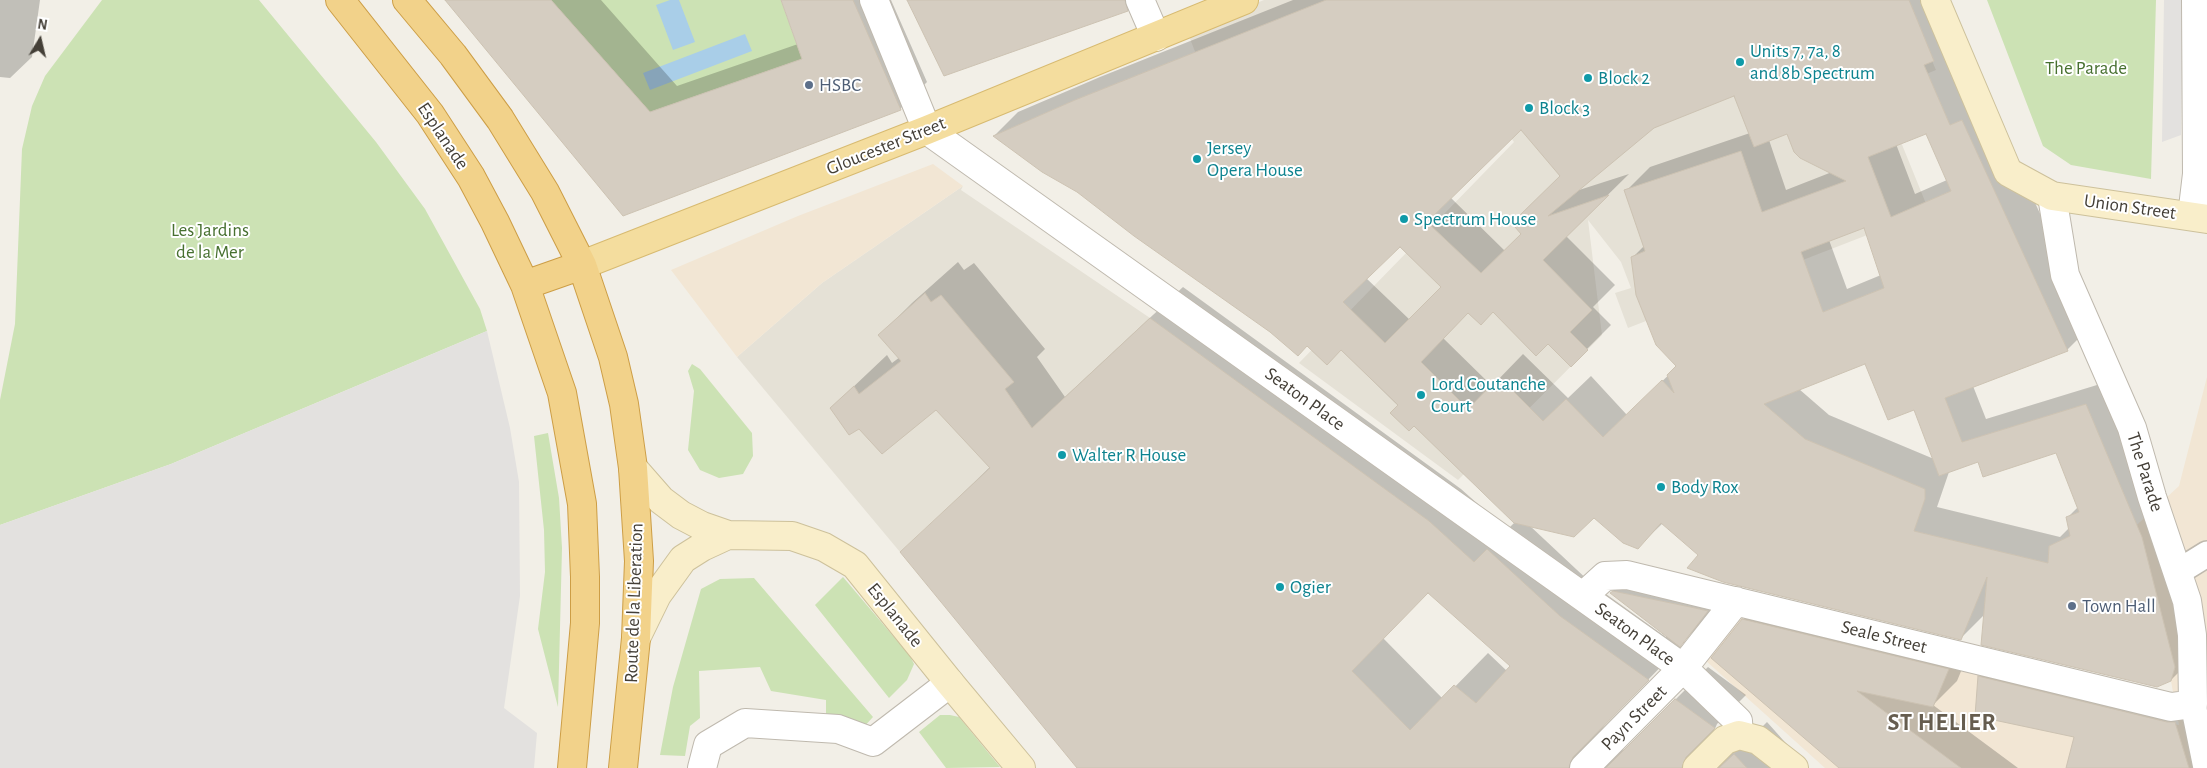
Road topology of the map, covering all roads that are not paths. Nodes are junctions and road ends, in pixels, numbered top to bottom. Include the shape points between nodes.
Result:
1 (340, 0) edge
2 (407, 0) edge
3 (874, 0) edge
4 (1140, 0) edge
5 (1244, 0) edge
6 (1935, 0) edge
7 (2196, 0) edge
8 (1156, 37) junction
9 (928, 130) junction
10 (2052, 196) junction
11 (2200, 218) edge
12 (582, 265) junction
13 (524, 286) junction
14 (633, 468) junction
15 (728, 535) junction
16 (2207, 554) edge
17 (2178, 572) junction
18 (1583, 596) junction
19 (1736, 600) junction
20 (636, 638) junction
21 (1683, 668) junction
22 (950, 684) junction
23 (2193, 704) junction
24 (1739, 735) junction
25 (572, 768) edge
26 (623, 768) edge
27 (702, 768) edge
28 (1021, 768) edge
29 (1584, 768) edge
30 (1697, 768) edge
31 (1794, 768) edge
32 (2206, 768) edge

1 - 13 highway, Esplanade via 430,114 471,177
2 - 12 highway via 500,119 544,192
3 - 9 street
4 - 8 street
5 - 8 main road, Gloucester Street
6 - 10 main road via 2008,172
7 - 11 street
8 - 9 main road, Gloucester Street
9 - 12 main road, Gloucester Street
9 - 18 street, Seaton Place
10 - 11 main road, Union Street
10 - 17 street, The Parade via 2065,275 2132,428
12 - 13 highway, Gloucester Street
12 - 14 highway, Route de la Liberation via 613,357
13 - 25 highway via 562,393 582,504 584,622
14 - 15 main road, Esplanade via 661,500 681,515
14 - 20 highway, Route de la Liberation via 639,562
15 - 20 main road, Esplanade via 682,559 657,595
15 - 22 main road, Esplanade via 792,536 824,547 855,565
16 - 17 street
17 - 23 street, The Parade via 2192,635
18 - 19 street, Seale Street via 1605,576 1627,575
18 - 21 street, Seaton Place
19 - 21 street, Payn Street
19 - 23 street, Seale Street via 2171,707
20 - 26 highway, Route de la Liberation
21 - 24 street, Seaton Place via 1738,721
21 - 29 street, Payn Street
22 - 27 street via 873,742 838,729 745,723 708,745
22 - 28 main road, Esplanade
23 - 32 street
24 - 30 main road via 1725,740
24 - 31 main road via 1758,740

